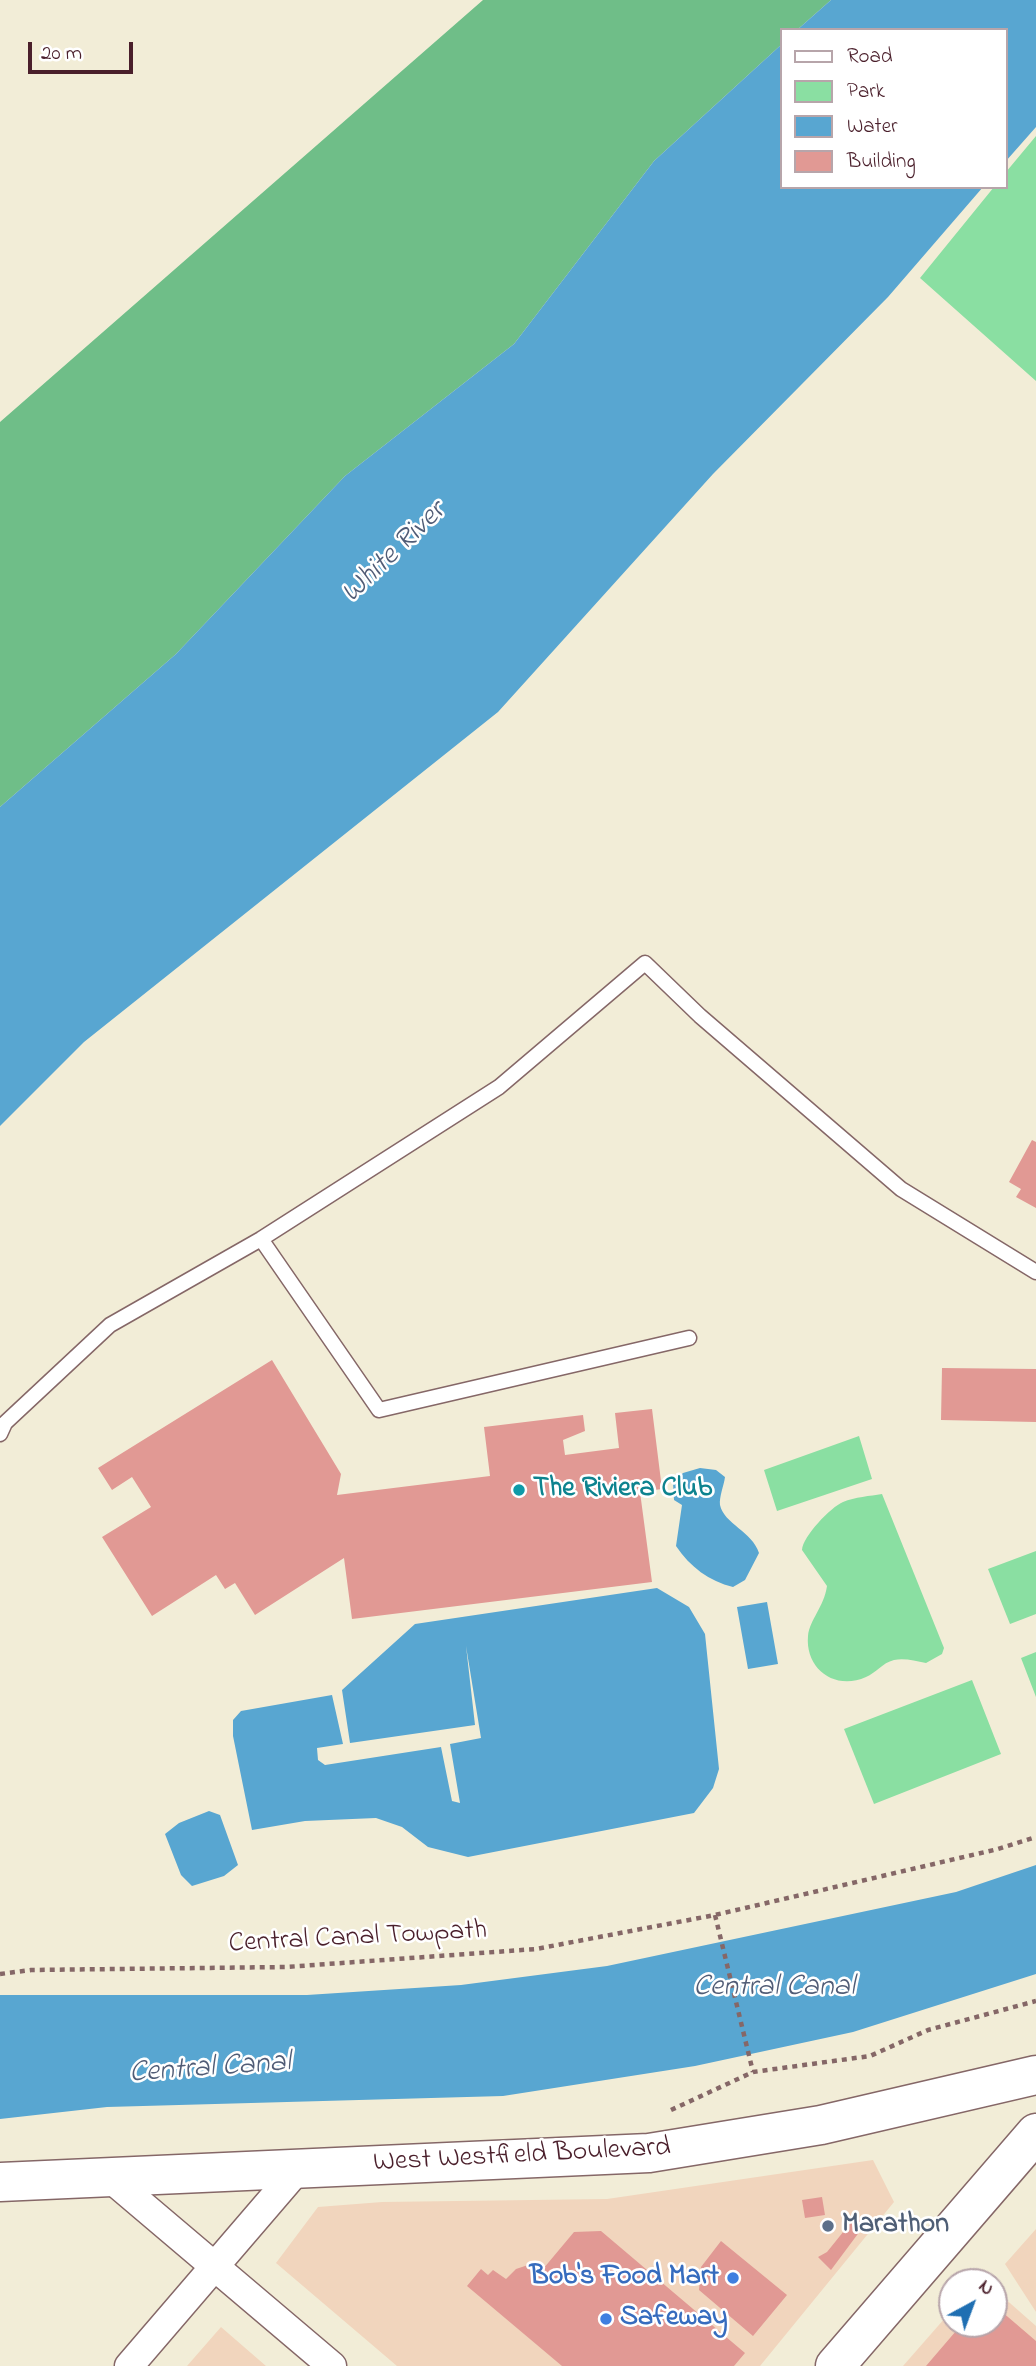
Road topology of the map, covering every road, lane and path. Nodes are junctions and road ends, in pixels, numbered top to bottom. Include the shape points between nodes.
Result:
1 (261, 1239) junction
2 (1036, 1272) edge
3 (689, 1338) dead end
4 (0, 1434) edge
5 (1036, 1838) edge
6 (715, 1915) junction
7 (0, 1974) edge
8 (1036, 2001) edge
9 (1036, 2075) edge
10 (1036, 2133) edge
11 (299, 2168) junction
12 (109, 2177) junction
13 (0, 2182) edge
14 (214, 2267) junction
15 (129, 2366) edge
16 (332, 2366) edge
17 (835, 2366) edge

1 - 2 lane via 499,1087 645,963 901,1189
1 - 3 lane via 379,1410
1 - 4 lane via 110,1325 5,1423
5 - 6 path, Central Canal Towpath
6 - 7 path, Central Canal Towpath via 536,1950 286,1967
6 - 8 path via 753,2072 870,2056 928,2030
9 - 11 main road, West Westfield Boulevard via 821,2125 661,2151
10 - 17 main road
11 - 12 main road, West Westfield Boulevard
11 - 14 street
12 - 13 main road, West Westfield Boulevard
12 - 14 street
14 - 15 street
14 - 16 street

